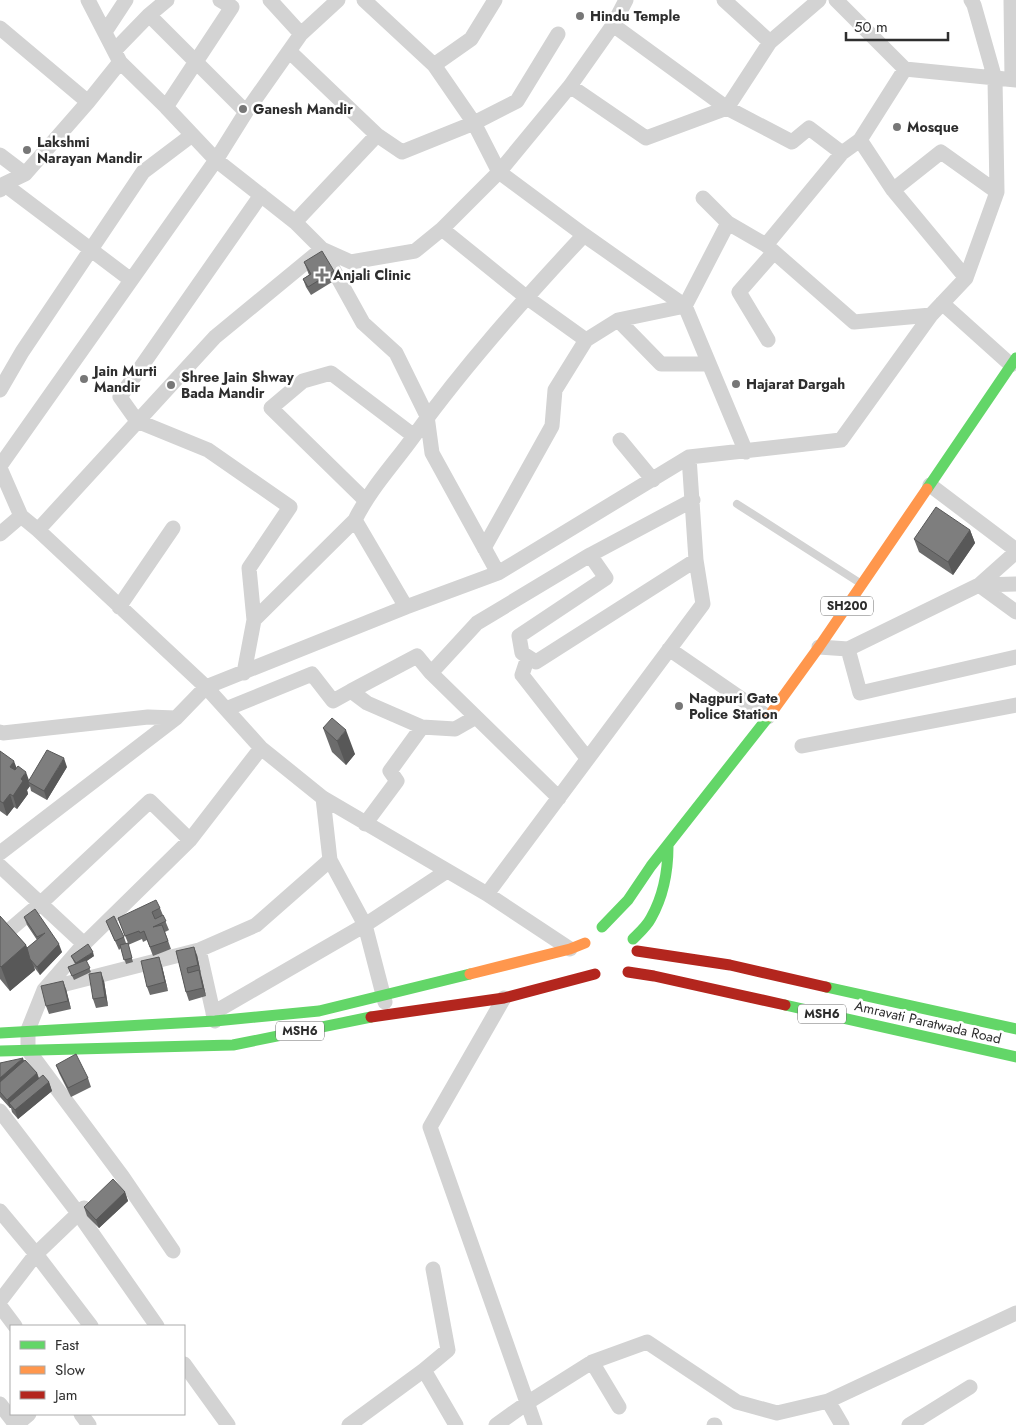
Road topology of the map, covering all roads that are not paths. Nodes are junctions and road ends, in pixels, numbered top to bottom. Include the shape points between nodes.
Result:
1 (88, 0) edge
2 (126, 0) edge
3 (167, 0) edge
4 (270, 0) edge
5 (338, 0) edge
6 (364, 0) edge
7 (495, 0) edge
8 (626, 0) edge
9 (724, 0) edge
10 (819, 0) edge
11 (836, 0) edge
12 (971, 0) edge
13 (1011, 0) edge
14 (232, 2) edge
15 (149, 15) junction
16 (613, 25) junction
17 (0, 28) edge
18 (105, 32) junction
19 (301, 34) junction
20 (558, 34) dead end
21 (770, 42) junction
22 (288, 51) junction
23 (117, 56) junction
24 (196, 62) junction
25 (434, 65) junction
26 (905, 69) junction
27 (996, 79) junction
28 (1014, 80) edge
29 (570, 86) junction
30 (88, 102) junction
31 (166, 107) junction
32 (727, 108) junction
33 (246, 112) junction
34 (474, 123) junction
35 (192, 134) junction
36 (377, 135) junction
37 (860, 140) junction
38 (842, 153) junction
39 (0, 155) edge
40 (216, 160) junction
41 (499, 172) junction
42 (25, 174) junction
43 (2, 187) edge
44 (893, 190) junction
45 (997, 192) junction
46 (262, 195) junction
47 (703, 198) dead end
48 (295, 222) junction
49 (728, 223) junction
50 (442, 229) junction
51 (584, 235) junction
52 (91, 249) junction
53 (322, 249) junction
54 (770, 249) junction
55 (966, 278) junction
56 (131, 280) junction
57 (526, 298) junction
58 (942, 303) junction
59 (685, 306) junction
60 (931, 315) junction
61 (618, 320) junction
62 (586, 340) junction
63 (768, 340) dead end
64 (1014, 362) edge
65 (709, 364) junction
66 (0, 390) edge
67 (427, 416) junction
68 (138, 421) junction
69 (414, 436) junction
70 (620, 440) dead end
71 (746, 452) junction
72 (689, 457) junction
73 (0, 467) edge
74 (653, 480) junction
75 (930, 485) junction
76 (365, 500) junction
77 (692, 500) junction
78 (737, 504) dead end
79 (21, 516) junction
80 (355, 520) junction
81 (173, 528) dead end
82 (38, 530) junction
83 (0, 534) edge
84 (484, 548) junction
85 (1016, 551) edge
86 (590, 555) junction
87 (696, 560) junction
88 (498, 572) junction
89 (862, 584) junction
90 (1016, 584) edge
91 (979, 585) junction
92 (119, 607) junction
93 (406, 607) junction
94 (1016, 612) edge
95 (254, 620) junction
96 (819, 647) junction
97 (669, 649) junction
98 (848, 649) junction
99 (528, 656) junction
100 (1016, 657) edge
101 (244, 673) junction
102 (431, 673) junction
103 (206, 687) junction
104 (351, 691) junction
105 (1016, 705) edge
106 (226, 709) junction
107 (476, 717) junction
108 (768, 717) junction
109 (176, 718) junction
110 (422, 727) junction
111 (0, 732) edge
112 (802, 746) dead end
113 (261, 748) junction
114 (587, 758) junction
115 (323, 798) junction
116 (559, 798) junction
117 (365, 824) junction
118 (190, 840) junction
119 (668, 846) junction
120 (0, 853) edge
121 (330, 860) junction
122 (0, 866) edge
123 (447, 870) junction
124 (487, 894) junction
125 (42, 903) junction
126 (366, 925) junction
127 (602, 927) junction
128 (629, 937) junction
129 (0, 938) edge
130 (84, 944) junction
131 (199, 950) junction
132 (596, 964) junction
133 (44, 990) junction
134 (383, 995) junction
135 (504, 998) junction
136 (389, 1013) junction
137 (214, 1017) junction
138 (1016, 1029) edge
139 (28, 1030) junction
140 (0, 1033) edge
141 (28, 1050) junction
142 (0, 1051) edge
143 (1016, 1057) edge
144 (0, 1111) edge
145 (93, 1201) edge
146 (0, 1211) edge
147 (78, 1214) junction
148 (173, 1251) dead end
149 (36, 1254) junction
150 (433, 1269) dead end
151 (0, 1302) edge
152 (0, 1306) edge
153 (1016, 1313) edge
154 (14, 1325) edge
155 (90, 1325) edge
156 (156, 1325) edge
157 (592, 1362) junction
158 (185, 1365) edge
159 (424, 1370) junction
160 (970, 1387) dead end
161 (828, 1401) junction
162 (527, 1403) junction
163 (0, 1404) edge
164 (619, 1407) dead end
165 (28, 1415) edge
166 (228, 1425) edge
167 (349, 1425) edge
168 (456, 1425) edge
169 (496, 1425) edge
170 (535, 1425) edge
171 (842, 1425) edge
172 (909, 1425) edge

1 - 18 street
2 - 18 street
3 - 15 street
4 - 19 street
5 - 19 street
6 - 25 street
7 - 25 street via 471,39
8 - 16 street
9 - 21 street
10 - 21 street
11 - 26 street
12 - 27 street
13 - 28 street
14 - 24 street
15 - 23 street
15 - 24 street
16 - 29 street
16 - 32 street
17 - 30 street
18 - 23 street
19 - 22 street
20 - 34 street via 517,101
21 - 32 street
22 - 33 street
22 - 36 street
23 - 30 street
23 - 31 street
24 - 31 street
24 - 33 street
25 - 34 street
26 - 27 street
26 - 37 street
27 - 28 street
27 - 45 street
29 - 32 street via 646,138
29 - 41 street
30 - 42 street
31 - 35 street
32 - 38 street via 792,142 809,128
33 - 40 street
34 - 36 street via 402,152
34 - 41 street
35 - 40 street
35 - 52 street via 143,172
36 - 48 street
37 - 38 street
37 - 44 street
38 - 54 street
39 - 42 street
40 - 46 street
40 - 56 street
41 - 50 street
41 - 51 street
42 - 43 street
43 - 52 street
44 - 45 street via 941,152
44 - 55 street
45 - 55 street
46 - 48 street
46 - 68 street via 120,396
47 - 49 street
48 - 53 street
49 - 54 street
49 - 59 street
50 - 53 street via 415,251 351,262
50 - 57 street
51 - 57 street
51 - 59 street
52 - 56 street
52 - 66 street
53 - 67 street via 363,323 396,353
53 - 68 street via 215,337
54 - 60 street via 854,322
54 - 63 street via 739,292
55 - 58 street
56 - 73 street
57 - 62 street
57 - 67 street
58 - 60 street
58 - 64 street
59 - 61 street
59 - 65 street
60 - 71 street via 841,440
61 - 62 street
61 - 65 street via 661,364
62 - 84 street via 555,390 552,426
64 - 75 main road, SH200
65 - 71 street
67 - 69 street
67 - 84 street via 432,453
68 - 82 street
68 - 95 street via 208,450 290,507 249,568
69 - 76 street
69 - 76 street via 331,373 303,381 271,408
70 - 74 street
71 - 72 street
72 - 74 street
72 - 77 street
73 - 79 street
74 - 88 street
75 - 85 street
75 - 89 main road, SH200
76 - 80 street
77 - 86 street
77 - 87 street
78 - 89 lane
79 - 82 street
79 - 83 street
80 - 93 street
80 - 95 street
81 - 92 street
82 - 92 street
84 - 88 street
85 - 91 street
86 - 99 street via 606,578 519,636 522,652
86 - 102 street via 477,623
87 - 97 street via 703,604
87 - 99 street via 536,662
88 - 93 street
89 - 96 main road, SH200
90 - 91 street
91 - 94 street
91 - 98 street
92 - 103 street
93 - 101 street
95 - 101 street
96 - 98 street
96 - 108 main road, SH200
97 - 108 street
97 - 114 street
98 - 100 street via 860,694
99 - 114 street via 522,675
101 - 103 street
102 - 104 street via 418,656
102 - 107 street
103 - 106 street
103 - 109 street
104 - 106 street via 333,701 312,674
104 - 110 street via 367,703
105 - 112 street
106 - 113 street
107 - 110 street via 455,729
107 - 116 street
108 - 119 main road, SH200
109 - 111 street via 148,717
109 - 120 street
110 - 117 street via 390,771 397,781
113 - 115 street
113 - 118 street
114 - 116 street
115 - 117 street
115 - 121 street
116 - 124 street
117 - 123 street
118 - 125 street via 150,801
118 - 130 street
119 - 127 main road, SH200 via 628,900
119 - 128 main road via 666,880 651,919
121 - 126 street
121 - 131 street via 256,925
122 - 125 street
123 - 124 street
123 - 126 street
124 - 132 street
125 - 129 street
125 - 130 street
126 - 134 street
126 - 137 street
127 - 128 main road, Amravati Paratwada Road via 614,926
127 - 132 main road via 592,933
128 - 132 main road via 634,962
128 - 138 main road, Amravati Paratwada Road / MSH6 via 730,965
130 - 133 street
131 - 133 street
131 - 137 street
132 - 134 main road, MSH6
132 - 135 main road, MSH6
132 - 143 main road, Amravati Paratwada Road / MSH6
133 - 139 street
134 - 136 street
134 - 137 main road, MSH6 via 319,1011
135 - 136 main road, MSH6
135 - 162 street via 430,1128
136 - 141 main road, MSH6 via 232,1045
137 - 139 main road, MSH6
139 - 140 main road, MSH6
139 - 141 street
141 - 142 main road, MSH6
141 - 148 street
144 - 147 street
145 - 147 street
146 - 149 street
147 - 149 street
147 - 156 street
149 - 151 street
149 - 155 street
150 - 159 street via 448,1350
152 - 154 street
153 - 161 street
157 - 161 street via 647,1342 737,1402 777,1413
157 - 162 street
157 - 164 street
158 - 166 street
159 - 167 street
159 - 168 street
160 - 172 street
161 - 171 street
162 - 169 street
162 - 170 street
163 - 165 street via 16,1425

